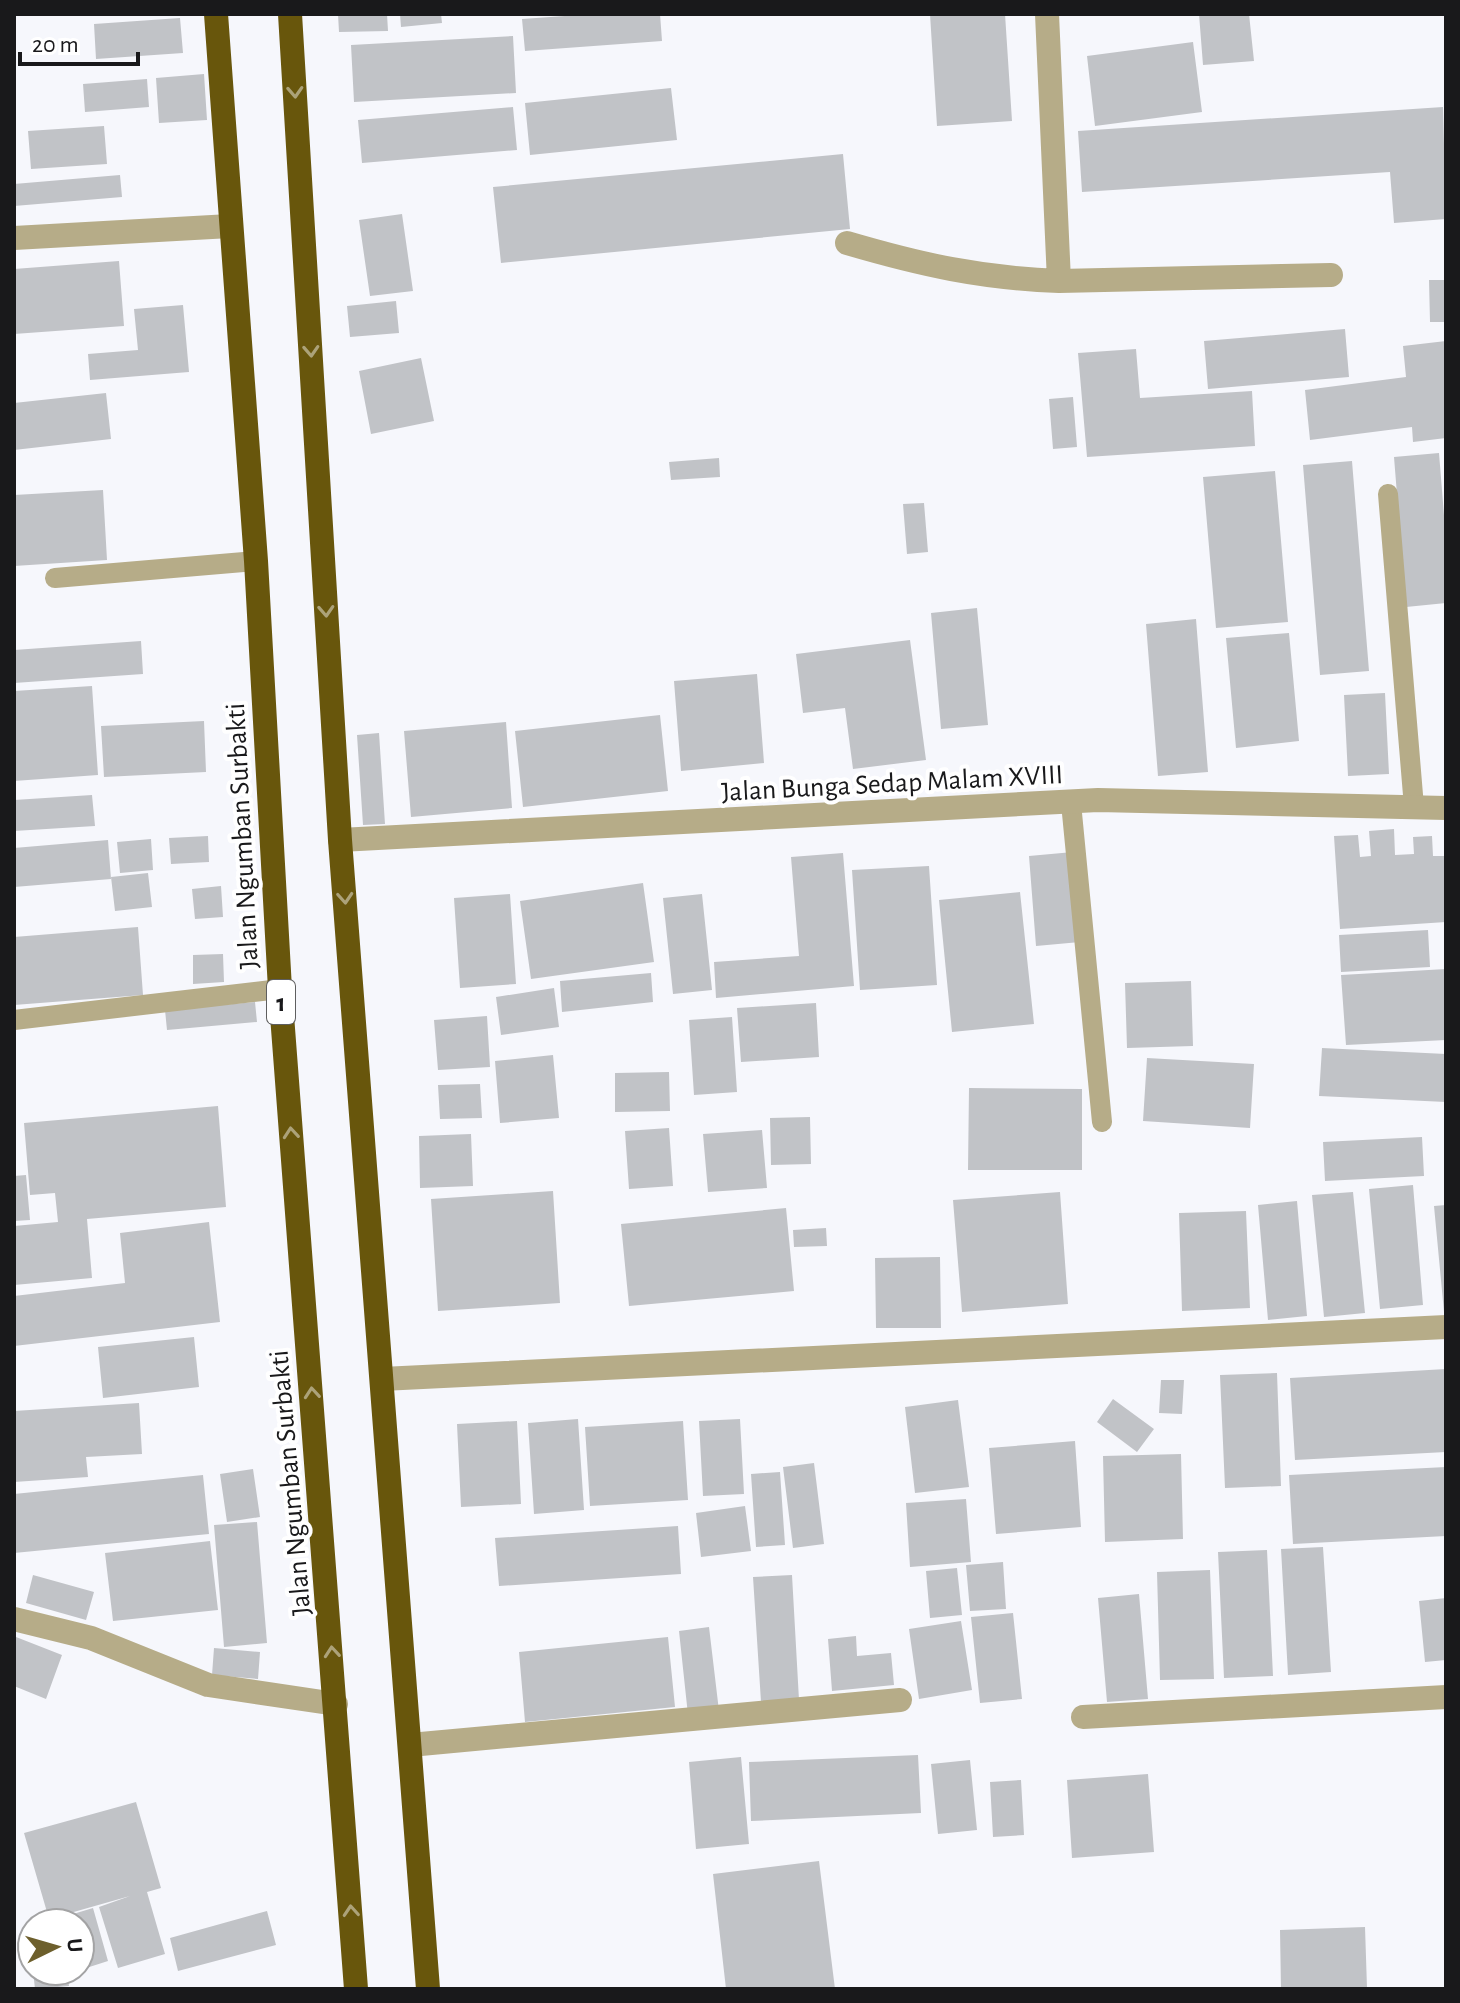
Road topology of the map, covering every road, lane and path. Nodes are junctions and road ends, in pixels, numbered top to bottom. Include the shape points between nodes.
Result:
1 (216, 14) edge
2 (290, 14) edge
3 (1047, 14) edge
4 (230, 226) junction
5 (14, 238) edge
6 (847, 243) dead end
7 (1331, 275) dead end
8 (1059, 281) junction
9 (1388, 494) dead end
10 (256, 561) junction
11 (55, 578) dead end
12 (1071, 803) junction
13 (1414, 807) junction
14 (1446, 808) edge
15 (340, 840) junction
16 (280, 989) junction
17 (14, 1020) edge
18 (1102, 1122) dead end
19 (1446, 1327) edge
20 (382, 1379) junction
21 (14, 1619) edge
22 (1446, 1697) edge
23 (900, 1700) dead end
24 (336, 1704) junction
25 (1083, 1717) dead end
26 (410, 1745) junction
27 (356, 1989) edge
28 (428, 1989) edge

1 - 4 highway, Jalan Ngumban Surbakti / 1
2 -> 15 highway
3 - 8 street
4 - 5 street
4 - 10 highway, Jalan Ngumban Surbakti / 1
6 - 8 street via 936,269
7 - 8 street
9 - 13 lane
10 - 11 lane
10 - 16 highway, Jalan Ngumban Surbakti / 1
12 - 13 street, Jalan Bunga Sedap Malam XVIII
12 - 15 street, Jalan Bunga Sedap Malam XVIII
12 - 18 lane
13 - 14 street, Jalan Bunga Sedap Malam XVIII
15 -> 20 highway
16 - 17 lane
24 -> 16 highway, Jalan Ngumban Surbakti / 1
19 - 20 street
20 - 26 highway
21 - 24 street via 91,1638 208,1685
22 - 25 street
23 - 26 street
27 -> 24 highway, Jalan Ngumban Surbakti / 1
26 - 28 highway

